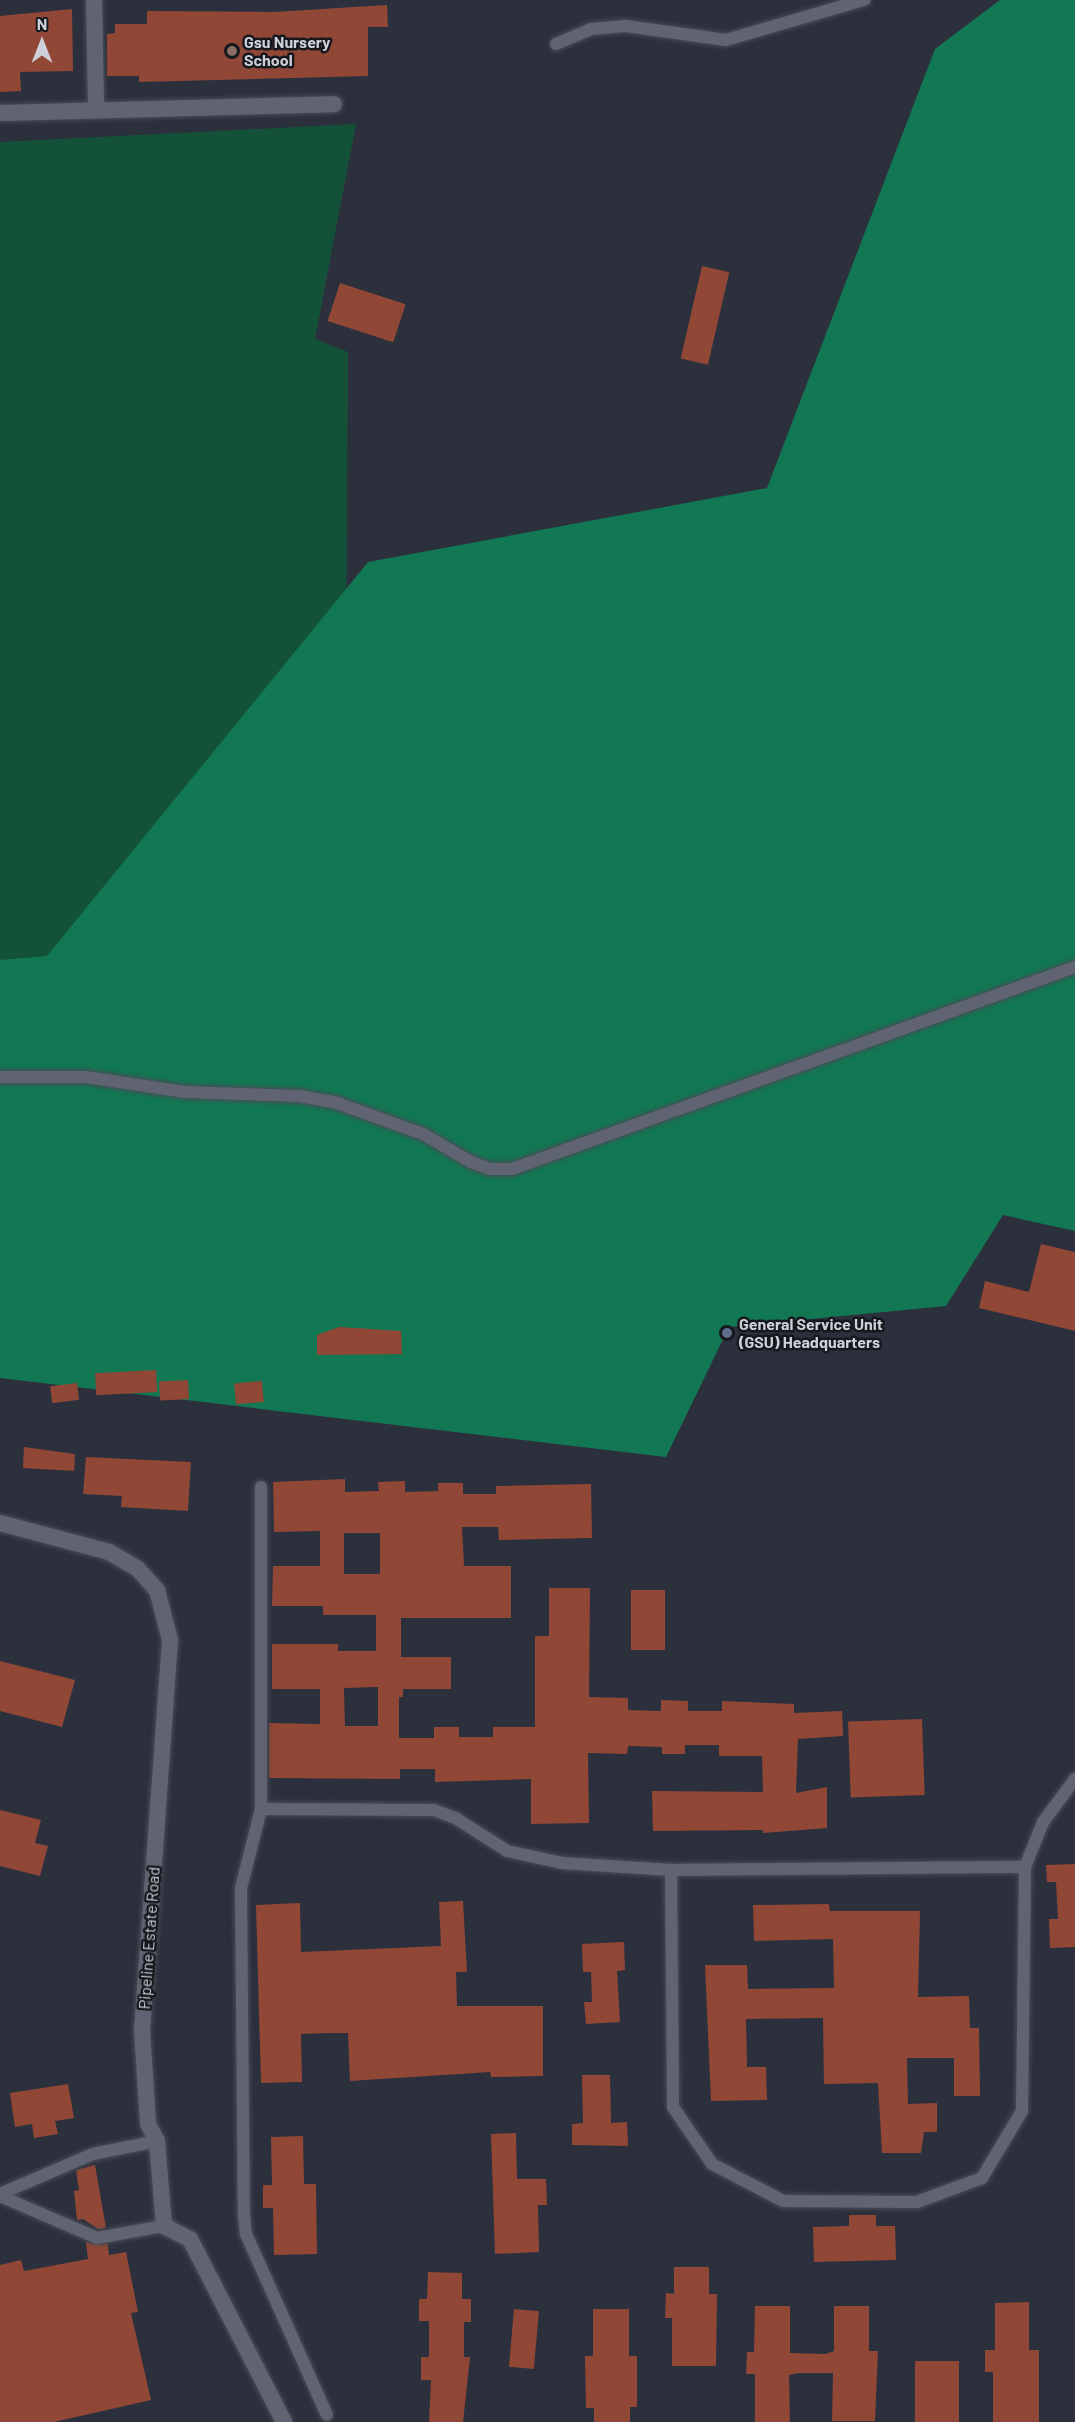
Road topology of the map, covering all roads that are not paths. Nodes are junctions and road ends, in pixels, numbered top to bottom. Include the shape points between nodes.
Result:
1 (94, 0) edge
2 (864, 0) edge
3 (556, 44) dead end
4 (334, 104) dead end
5 (96, 109) junction
6 (0, 113) edge
7 (1075, 967) edge
8 (0, 1077) edge
9 (261, 1487) dead end
10 (0, 1522) edge
11 (1075, 1779) edge
12 (261, 1809) junction
13 (1024, 1867) junction
14 (671, 1870) junction
15 (157, 2141) junction
16 (0, 2195) edge
17 (164, 2226) junction
18 (327, 2415) dead end
19 (284, 2422) edge

1 - 5 street
2 - 3 lane via 726,40 626,26 592,29
4 - 5 street
5 - 6 street
7 - 8 lane via 512,1170 490,1169 471,1162 423,1134 337,1103 298,1096 185,1092 86,1077
9 - 12 lane
10 - 15 street, Pipeline Estate Road via 109,1552 137,1568 157,1590 165,1614 170,1640 166,1733 141,2059 148,2124
11 - 13 lane via 1043,1822
12 - 14 lane via 434,1810 457,1819 507,1851 532,1859
12 - 18 lane via 241,1888 244,2216 246,2234
13 - 14 lane
13 - 14 lane via 1022,2111 982,2178 917,2202 783,2201 712,2164 673,2107
15 - 16 lane via 93,2154
15 - 17 street, Pipeline Estate Road
16 - 17 lane via 97,2238
17 - 19 street via 190,2239

